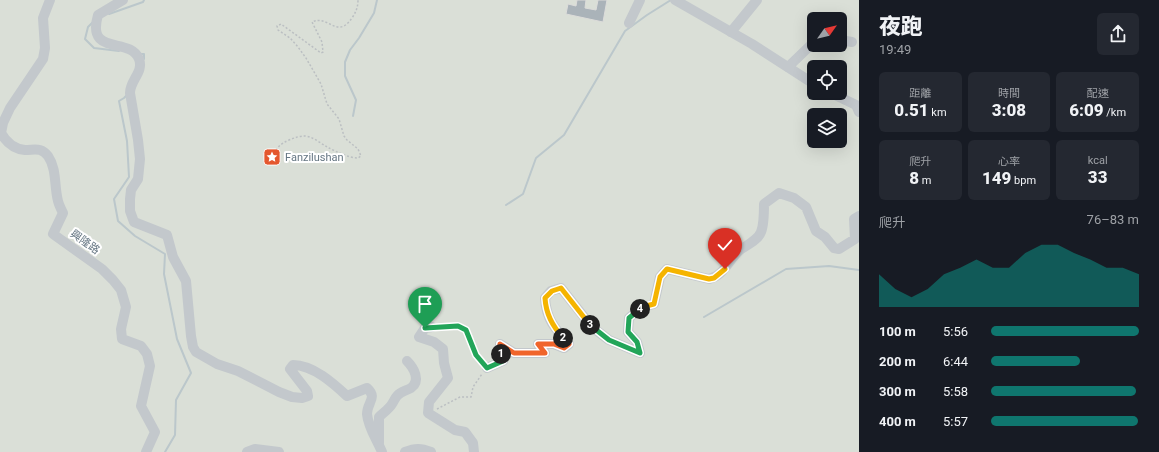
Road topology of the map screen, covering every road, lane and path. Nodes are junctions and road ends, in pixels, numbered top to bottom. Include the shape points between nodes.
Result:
1 (50, 0) edge
2 (123, 0) edge
3 (358, 0) edge
4 (640, 0) edge
5 (675, 0) edge
6 (757, 0) edge
7 (629, 23) dead end
8 (731, 32) junction
9 (847, 41) edge
10 (852, 42) dead end
11 (807, 49) edge
12 (788, 67) junction
13 (807, 79) edge
14 (846, 100) edge
15 (858, 106) edge
16 (272, 157) dead end
17 (859, 216) edge
18 (432, 327) joint
19 (407, 361) dead end
20 (487, 368) junction
21 (428, 413) junction
22 (381, 449) edge
23 (146, 452) edge
24 (247, 452) edge
25 (279, 452) edge
26 (405, 452) edge
27 (431, 452) edge
28 (474, 452) edge

1 - 23 street, 興隆路 via 43,18 43,59 13,103 1,133 6,142 17,148 41,150 47,156 53,167 62,213 53,234 102,269 121,290 126,307 121,329 122,339 141,346 147,354 150,366 141,406 155,432
2 - 22 street via 98,16 95,26 96,35 103,41 129,49 140,61 140,71 130,86 140,159 138,178 131,190 130,212 134,222 167,235 173,257 186,281 193,347 196,352 218,364 292,397 308,396 290,369 293,365 301,365 318,373 347,396 367,388 372,398 367,408 369,423
3 - 16 path via 357,11 345,27 340,28 317,20 312,22 322,42 321,53 281,24 277,26 306,58 321,84 327,104 339,119 344,136 358,148 360,156 353,158 304,136 282,144 276,148
4 - 7 street
5 - 8 street
6 - 8 street
8 - 12 street
9 - 10 street
11 - 12 street
12 - 13 street
14 - 15 street
17 - 20 street via 854,218 855,239 839,249 834,248 816,231 806,207 794,198 779,193 764,204 761,232 714,278 667,269 660,277 654,304 642,307 629,318 628,332 637,342 640,353 609,340 592,328 561,288 552,291 545,298 545,308 550,320 569,344 564,348 554,344 538,344 545,353 514,353 500,344 503,361
18 - 20 path via 458,326 466,330 476,355
18 - 21 street via 425,328 419,337 434,342 443,349 448,378 429,402
19 - 22 street via 415,371 416,380 412,388 397,396 392,405 379,417
20 - 21 path via 473,387 471,397 460,397
21 - 28 street via 455,430 464,432 473,443
24 - 25 street via 256,449
26 - 27 street via 423,449

